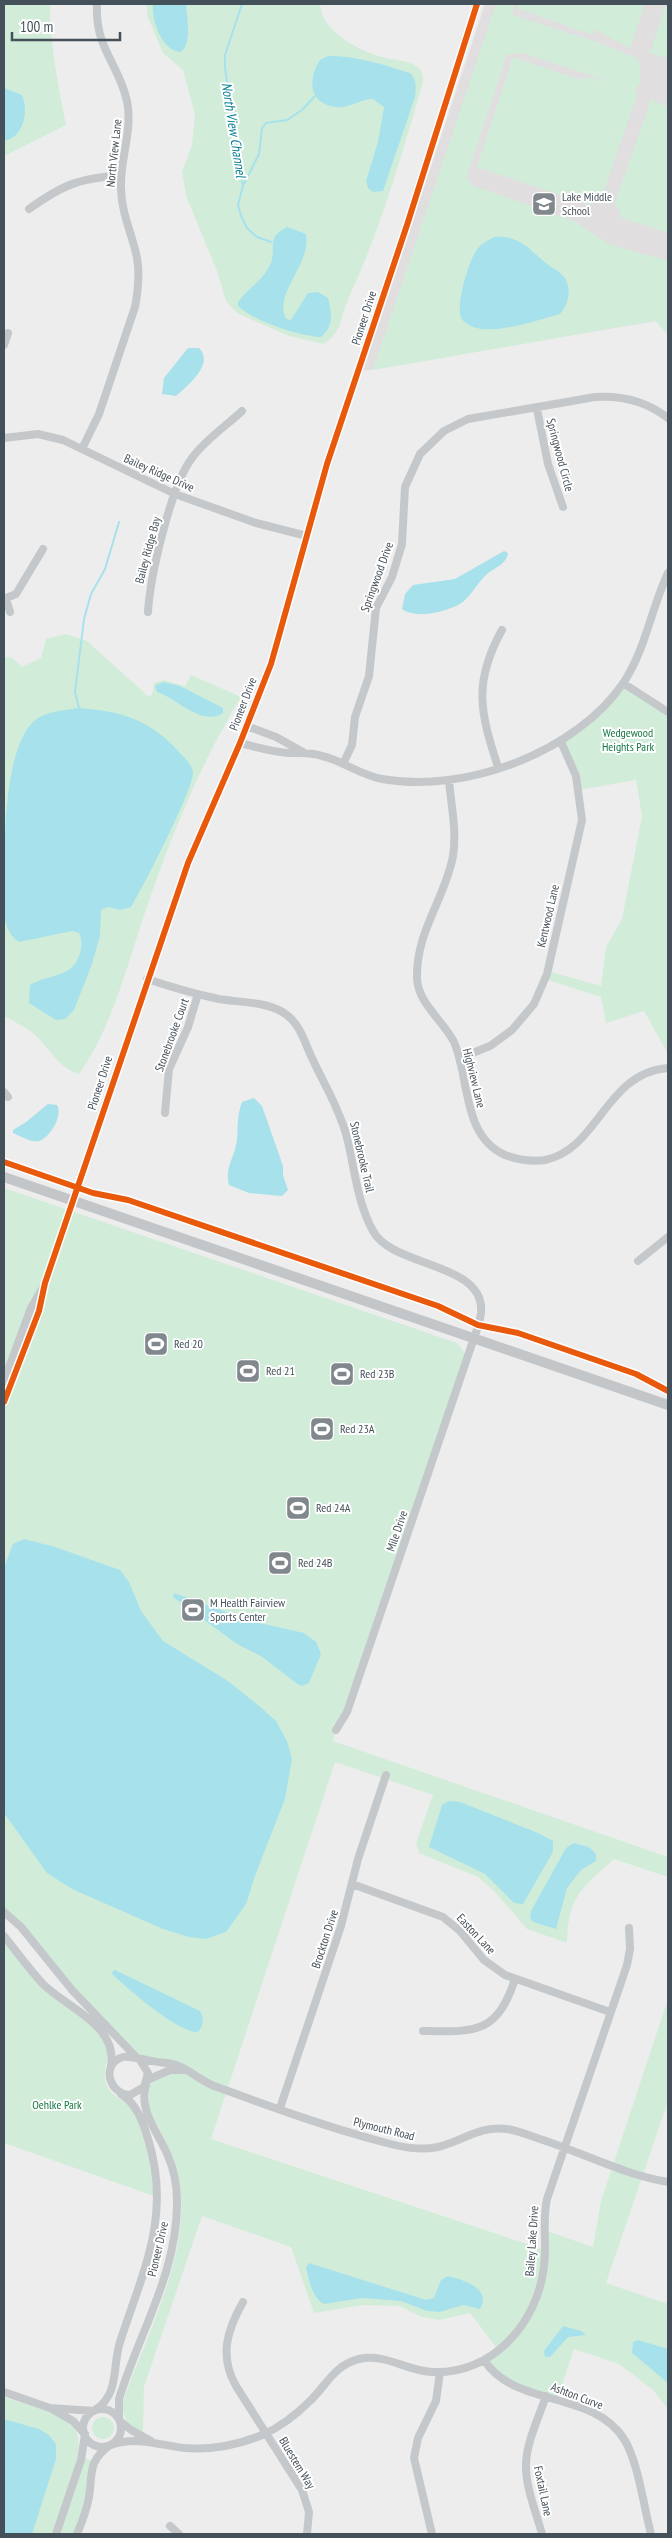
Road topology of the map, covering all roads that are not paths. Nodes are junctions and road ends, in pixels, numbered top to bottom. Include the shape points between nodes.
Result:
1 (97, 4) edge
2 (477, 4) edge
3 (121, 175) junction
4 (29, 209) dead end
5 (8, 333) dead end
6 (4, 345) edge
7 (537, 409) junction
8 (242, 411) dead end
9 (668, 418) edge
10 (4, 438) edge
11 (82, 449) junction
12 (175, 494) junction
13 (563, 507) dead end
14 (308, 536) junction
15 (43, 549) dead end
16 (668, 573) edge
17 (5, 599) edge
18 (10, 612) dead end
19 (148, 612) dead end
20 (502, 630) dead end
21 (623, 683) junction
22 (668, 712) edge
23 (247, 726) junction
24 (240, 742) junction
25 (560, 742) junction
26 (302, 752) junction
27 (343, 764) junction
28 (498, 768) junction
29 (449, 780) junction
30 (147, 979) junction
31 (198, 994) junction
32 (460, 1058) junction
33 (668, 1068) edge
34 (165, 1114) dead end
35 (4, 1177) edge
36 (72, 1201) junction
37 (668, 1236) edge
38 (638, 1261) dead end
39 (45, 1283) junction
40 (474, 1338) junction
41 (4, 1381) edge
42 (4, 1402) edge
43 (668, 1405) edge
44 (336, 1730) dead end
45 (386, 1775) dead end
46 (352, 1884) junction
47 (4, 1912) edge
48 (629, 1928) dead end
49 (4, 1936) edge
50 (515, 1979) junction
51 (610, 2012) junction
52 (423, 2031) dead end
53 (138, 2059) junction
54 (111, 2066) junction
55 (184, 2070) junction
56 (147, 2082) junction
57 (118, 2092) junction
58 (280, 2108) junction
59 (564, 2147) junction
60 (668, 2182) edge
61 (243, 2302) dead end
62 (484, 2360) junction
63 (440, 2372) junction
64 (4, 2392) edge
65 (546, 2396) junction
66 (50, 2408) junction
67 (95, 2410) junction
68 (120, 2420) junction
69 (266, 2433) junction
70 (84, 2434) junction
71 (151, 2441) junction
72 (110, 2445) junction
73 (170, 2526) dead end
74 (56, 2534) edge
75 (77, 2534) edge
76 (179, 2534) edge
77 (307, 2534) edge
78 (432, 2534) edge
79 (542, 2534) edge
80 (651, 2534) edge

1 - 3 street, North View Lane via 100,40 122,86 129,111
2 - 14 street, Pioneer Drive via 326,464
3 - 4 street via 89,178 69,184
3 - 11 street, North View Lane via 123,213 136,257 138,292 99,414
5 - 6 street
7 - 9 street, Springwood Drive via 616,396 649,406
7 - 13 street, Springwood Circle via 548,464
7 - 27 street, Springwood Drive via 480,416 455,425 435,438 414,464 404,496 399,556 376,608 368,676 354,717 352,745
8 - 12 street, Bailey Ridge Bay via 192,457
10 - 11 street, Bailey Ridge Drive via 38,434
11 - 12 street, Bailey Ridge Drive
12 - 14 street, Bailey Ridge Drive via 256,523
12 - 19 street, Bailey Ridge Bay via 149,588
14 - 23 street, Pioneer Drive via 271,664
15 - 17 street via 16,594
16 - 21 street via 641,652
17 - 18 street
20 - 28 street via 485,663 481,687 486,726
21 - 22 street
21 - 25 street via 589,721
23 - 24 street, Pioneer Drive
23 - 26 street
24 - 26 street via 267,750
24 - 30 street, Pioneer Drive via 188,863
25 - 28 street
25 - 32 street, Kentwood Lane via 576,776 582,820 547,974 534,1004 512,1030 490,1046
26 - 27 street
27 - 29 street via 362,774 382,779
28 - 29 street
29 - 32 street, Highview Lane via 453,855 445,884 423,936 417,979 422,999 450,1034
30 - 31 street, Stonebrooke Trail
30 - 36 street, Pioneer Drive
31 - 34 street, Stonebrooke Court via 170,1069
31 - 40 street, Stonebrooke Trail via 273,1007 294,1021 338,1109 361,1205 374,1233 390,1249 467,1282 481,1304
32 - 33 street, Highview Lane via 477,1129 501,1153 527,1161 545,1160 568,1150 623,1087 642,1074
35 - 36 main road
36 - 39 street, Pioneer Drive
36 - 40 main road
37 - 38 street
39 - 41 street, Pioneer Drive via 31,1308
39 - 42 street, Pioneer Drive via 39,1311
40 - 43 main road
40 - 44 street, Mile Drive via 347,1712
45 - 46 street, Brockton Drive
46 - 50 street, Easton Lane via 443,1916 460,1930 486,1962
46 - 58 street, Brockton Drive
47 - 53 street
48 - 51 street, Bailey Lake Drive via 630,1953
49 - 54 street via 44,1985 90,2019 106,2037 112,2051
50 - 51 street, Easton Lane
50 - 52 street via 503,2009 488,2023 460,2030
51 - 59 street, Bailey Lake Drive
53 - 54 street via 124,2057
53 - 55 street, Plymouth Road via 169,2063
53 - 56 street via 147,2070
54 - 57 street via 110,2081
55 - 56 street via 170,2070
55 - 58 street, Plymouth Road via 214,2086
56 - 57 street via 133,2094
56 - 68 street, Pioneer Drive via 144,2103 172,2166 177,2213 167,2268 119,2401
57 - 67 street, Pioneer Drive via 135,2107 148,2137 157,2181 157,2219 148,2264 119,2345 112,2391 106,2402
58 - 59 street, Plymouth Road via 359,2135 414,2149 439,2147 475,2132 496,2128 520,2132
59 - 60 street, Plymouth Road
59 - 62 street, Bailey Lake Drive via 546,2206 544,2268 537,2297 514,2335 499,2351
61 - 69 street, Bluestem Way via 228,2336 227,2362 234,2382
62 - 63 street, Bailey Lake Drive via 462,2369
62 - 65 street, Ashton Curve via 504,2381
63 - 69 street, Bailey Lake Drive via 413,2369 382,2358 354,2361 336,2371 296,2414
63 - 78 street via 436,2401 418,2438 414,2458
64 - 66 street
65 - 79 street, Foxtail Lane via 526,2464
65 - 80 street, Ashton Curve via 598,2415 621,2435 632,2457
66 - 67 street via 79,2412
66 - 70 street via 73,2421
67 - 68 street via 109,2410
67 - 70 street via 85,2420
68 - 71 street, Bailey Lake Drive
68 - 72 street via 120,2434
69 - 71 street, Bailey Lake Drive via 211,2448 185,2448
69 - 77 street, Bluestem Way via 305,2498 309,2516
70 - 72 street via 95,2445
70 - 74 street via 82,2460
71 - 72 street, Bailey Lake Drive
72 - 75 street via 92,2465 87,2506
73 - 76 street

